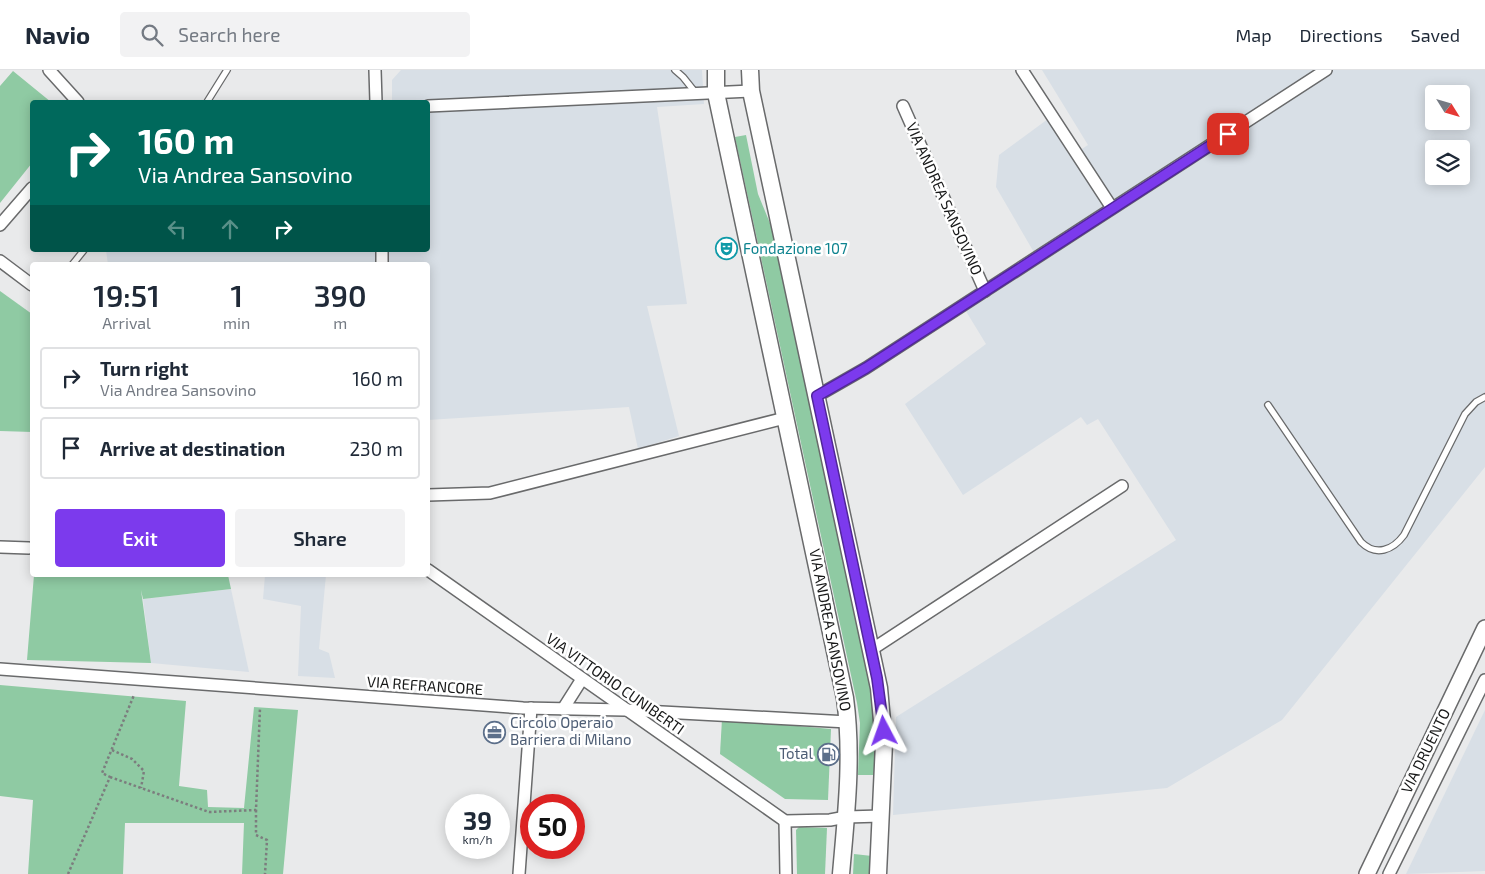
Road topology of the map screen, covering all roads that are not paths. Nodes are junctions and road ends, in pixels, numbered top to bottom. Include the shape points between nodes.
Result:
1 (49, 70) edge
2 (227, 70) edge
3 (375, 70) edge
4 (675, 70) edge
5 (716, 70) edge
6 (750, 70) edge
7 (1022, 70) edge
8 (1326, 70) edge
9 (751, 91) junction
10 (716, 93) junction
11 (696, 94) junction
12 (76, 100) edge
13 (208, 100) edge
14 (376, 100) edge
15 (430, 106) edge
16 (903, 106) dead end
17 (30, 190) edge
18 (1112, 208) junction
19 (0, 225) edge
20 (82, 252) edge
21 (0, 261) edge
22 (74, 262) edge
23 (30, 284) edge
24 (985, 291) junction
25 (817, 396) junction
26 (1485, 398) edge
27 (1268, 405) dead end
28 (785, 418) junction
29 (1122, 486) dead end
30 (430, 495) edge
31 (0, 547) edge
32 (29, 548) dead end
33 (430, 571) edge
34 (1485, 628) edge
35 (871, 650) junction
36 (0, 669) edge
37 (582, 679) junction
38 (1485, 680) edge
39 (531, 708) junction
40 (564, 710) junction
41 (625, 710) junction
42 (848, 722) junction
43 (881, 816) junction
44 (846, 817) junction
45 (785, 821) junction
46 (518, 874) edge
47 (786, 874) edge
48 (841, 874) edge
49 (878, 874) edge
50 (1367, 874) edge
51 (1389, 874) edge

1 - 12 street
2 - 13 lane
3 - 14 street
4 - 11 lane
5 - 10 main road, VIA ANDREA SANSOVINO
6 - 9 main road
7 - 18 street
8 - 18 street, VIA ANDREA SANSOVINO
9 - 10 street
9 - 25 main road
10 - 11 street
10 - 28 main road, VIA ANDREA SANSOVINO
11 - 15 street
16 - 24 street, VIA ANDREA SANSOVINO
17 - 19 street
18 - 24 street, VIA ANDREA SANSOVINO
20 - 22 lane
21 - 23 street
24 - 25 street, VIA ANDREA SANSOVINO
25 - 35 main road
26 - 27 lane via 1465,414 1404,535 1390,548 1378,551 1361,542
28 - 30 street via 490,492
28 - 42 main road, VIA ANDREA SANSOVINO via 843,685
29 - 35 street
31 - 32 street
33 - 37 street, VIA VITTORIO CUNIBERTI
34 - 50 street, VIA DRUENTO
35 - 43 main road via 884,731
36 - 39 street, VIA REFRANCORE
37 - 40 street
37 - 41 street, VIA VITTORIO CUNIBERTI
38 - 51 street, VIA DRUENTO
39 - 40 street, VIA REFRANCORE
39 - 46 street
40 - 41 street, VIA REFRANCORE
41 - 42 street, VIA REFRANCORE
41 - 45 street, VIA VITTORIO CUNIBERTI
42 - 44 main road, VIA ANDREA SANSOVINO
43 - 44 street
43 - 49 main road
44 - 45 street
44 - 48 main road, VIA ANDREA SANSOVINO
45 - 47 street

